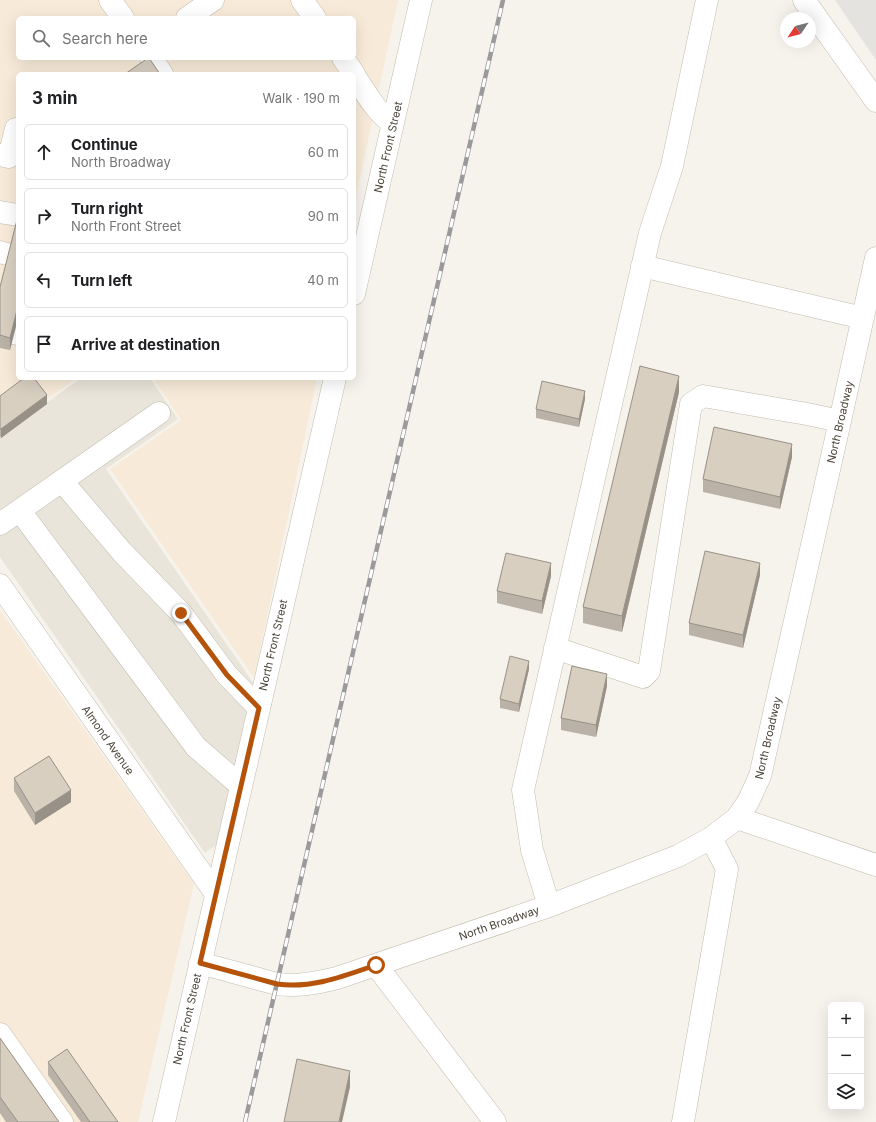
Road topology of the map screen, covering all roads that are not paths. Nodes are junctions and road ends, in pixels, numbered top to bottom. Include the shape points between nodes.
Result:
1 (110, 0) edge
2 (213, 0) edge
3 (302, 0) edge
4 (421, 0) edge
5 (707, 0) edge
6 (804, 0) edge
7 (122, 16) edge
8 (190, 16) edge
9 (314, 16) edge
10 (152, 60) edge
11 (344, 60) edge
12 (161, 72) edge
13 (352, 72) edge
14 (356, 77) edge
15 (876, 102) edge
16 (393, 123) junction
17 (16, 130) edge
18 (0, 155) edge
19 (0, 212) edge
20 (16, 215) edge
21 (876, 258) edge
22 (642, 266) junction
23 (356, 285) edge
24 (863, 318) junction
25 (335, 380) edge
26 (159, 413) dead end
27 (840, 421) junction
28 (62, 481) junction
29 (20, 511) junction
30 (0, 524) edge
31 (0, 585) edge
32 (555, 648) junction
33 (259, 708) junction
34 (241, 786) junction
35 (737, 818) junction
36 (711, 838) junction
37 (876, 865) edge
38 (216, 894) junction
39 (549, 906) junction
40 (200, 963) junction
41 (376, 965) junction
42 (0, 1034) edge
43 (62, 1122) edge
44 (164, 1122) edge
45 (495, 1122) edge
46 (683, 1122) edge

1 - 7 street
2 - 8 street
3 - 9 street
4 - 16 street, North Front Street
5 - 22 street via 672,166
6 - 15 street
10 - 12 street
11 - 13 street
14 - 16 street via 380,113
16 - 23 street, North Front Street
17 - 18 street via 9,157
19 - 20 street
21 - 24 street, North Broadway
22 - 24 street
22 - 32 street
24 - 27 street, North Broadway
25 - 33 street, North Front Street
26 - 28 street
27 - 32 street via 703,396 691,404 649,671 643,677
27 - 35 street, North Broadway via 760,776
28 - 29 street
28 - 33 street via 122,552 181,613 227,675
29 - 30 street
29 - 34 street via 196,747
31 - 38 street, Almond Avenue
32 - 39 street via 523,790 532,850
33 - 34 street, North Front Street
34 - 38 street, North Front Street
35 - 36 street, North Broadway
35 - 37 street
36 - 39 street, North Broadway via 678,856
36 - 46 street via 728,869
38 - 40 street, North Front Street
39 - 41 street, North Broadway
40 - 41 street, North Broadway via 286,985 323,981
40 - 44 street, North Front Street
41 - 45 street
42 - 43 street

